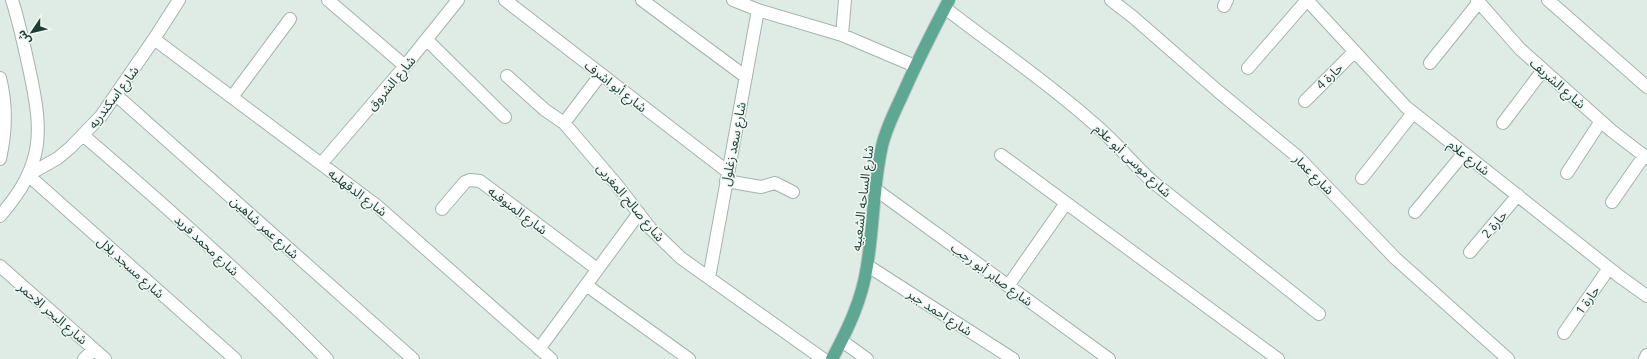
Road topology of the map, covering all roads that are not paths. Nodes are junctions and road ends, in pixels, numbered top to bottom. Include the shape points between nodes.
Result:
1 (12, 0) edge
2 (179, 0) edge
3 (328, 0) edge
4 (504, 0) edge
5 (642, 0) edge
6 (733, 0) edge
7 (845, 0) edge
8 (1111, 0) edge
9 (1307, 0) edge
10 (1548, 0) edge
11 (1478, 1) edge
12 (453, 2) edge
13 (947, 4) edge
14 (758, 10) junction
15 (290, 19) dead end
16 (842, 35) junction
17 (154, 39) junction
18 (427, 40) junction
19 (1354, 52) junction
20 (1430, 63) dead end
21 (406, 66) junction
22 (915, 66) junction
23 (1248, 68) dead end
24 (1543, 70) junction
25 (601, 74) junction
26 (507, 76) dead end
27 (746, 77) junction
28 (0, 78) edge
29 (1647, 87) edge
30 (116, 95) junction
31 (232, 97) junction
32 (1304, 101) dead end
33 (1413, 113) junction
34 (505, 117) dead end
35 (1601, 121) junction
36 (564, 123) junction
37 (1503, 123) dead end
38 (84, 136) junction
39 (1464, 153) junction
40 (1001, 155) dead end
41 (1646, 157) edge
42 (0, 159) edge
43 (321, 164) junction
44 (1567, 174) dead end
45 (28, 175) junction
46 (727, 176) junction
47 (1362, 178) dead end
48 (875, 189) junction
49 (793, 192) dead end
50 (1518, 195) junction
51 (1612, 202) dead end
52 (1066, 203) junction
53 (442, 209) dead end
54 (1415, 212) dead end
55 (639, 213) junction
56 (0, 216) edge
57 (1470, 252) dead end
58 (0, 266) edge
59 (868, 266) junction
60 (1609, 268) junction
61 (597, 269) junction
62 (709, 278) junction
63 (586, 285) junction
64 (1008, 286) junction
65 (1647, 296) edge
66 (1319, 314) dead end
67 (1564, 333) dead end
68 (842, 341) junction
69 (94, 348) junction
70 (539, 349) junction
71 (1647, 355) edge
72 (84, 359) edge
73 (105, 359) edge
74 (235, 359) edge
75 (327, 359) edge
76 (413, 359) edge
77 (551, 359) edge
78 (690, 359) edge
79 (823, 359) edge
80 (832, 359) edge
81 (867, 359) edge
82 (1013, 359) edge
83 (1109, 359) edge
84 (1278, 359) edge
85 (1508, 359) edge
86 (1646, 359) edge

1 - 45 street via 19,22 38,119 35,155
2 - 17 street, شارع اسكندريه
3 - 21 street
4 - 25 street, شارع أبو اشرف
5 - 27 street
6 - 14 street
7 - 16 street
8 - 85 street, شارع عمار via 1298,157 1395,258
9 - 19 street, شارع علام
9 - 23 street
10 - 29 street
11 - 20 street
11 - 24 street, شارع الشريف via 1510,41
12 - 18 street, شارع الشروق
13 - 22 main road, شارع الساحه الشعبيه
13 - 66 street, شارع موسى أبو علام via 1076,108 1153,182
14 - 16 street
14 - 27 street, شارع سعد زغلول
15 - 31 street
16 - 22 street
17 - 30 street, شارع اسكندريه
17 - 31 street, شارع الدقهليه
18 - 21 street, شارع الشروق
18 - 34 street
19 - 32 street, حارة 4
19 - 33 street, شارع علام
21 - 43 street, شارع الشروق
22 - 48 main road, شارع الساحه الشعبيه via 886,133 880,153
24 - 35 street, شارع الشريف
24 - 37 street
25 - 36 street
25 - 46 street, شارع أبو اشرف
26 - 36 street, شارع صالح المغربى via 545,110
27 - 46 street, شارع سعد زغلول
28 - 42 street via 5,113 5,136
30 - 38 street, شارع اسكندريه
30 - 76 street, شارع عمر شاهين
31 - 43 street, شارع الدقهليه
33 - 39 street, شارع علام
33 - 47 street
35 - 41 street, شارع الشريف
35 - 44 street
36 - 55 street, شارع صالح المغربى
38 - 45 street, شارع اسكندريه via 58,158
38 - 75 street, شارع محمد فريد via 154,196
39 - 50 street, شارع علام
39 - 54 street
40 - 52 street
41 - 51 street
43 - 70 street, شارع الدقهليه via 376,205
45 - 56 street
45 - 74 street, شارع مسجد بلال
46 - 49 street via 761,187 775,183
46 - 62 street, شارع سعد زغلول
48 - 59 main road, شارع الساحه الشعبيه
48 - 64 street, شارع صابر أبو رجب
50 - 57 street, حارة 2
50 - 60 street, شارع علام
52 - 64 street
52 - 84 street
53 - 61 street, شارع المنوفيه via 465,182 480,181
55 - 61 street
55 - 62 street, شارع صالح المغربى via 672,250
58 - 69 street, شارع البحر الاحمر
59 - 68 main road, شارع الساحه الشعبيه via 856,310
59 - 82 street, شارع احمد جبر
60 - 65 street, شارع علام
60 - 67 street, حارة 1
61 - 63 street
62 - 79 street, شارع صالح المغربى
63 - 70 street
63 - 78 street
64 - 83 street, شارع صابر أبو رجب
68 - 80 main road, شارع الساحه الشعبيه
68 - 81 street
69 - 72 street
69 - 73 street, شارع البحر الاحمر
70 - 77 street, شارع الدقهليه
71 - 86 street

